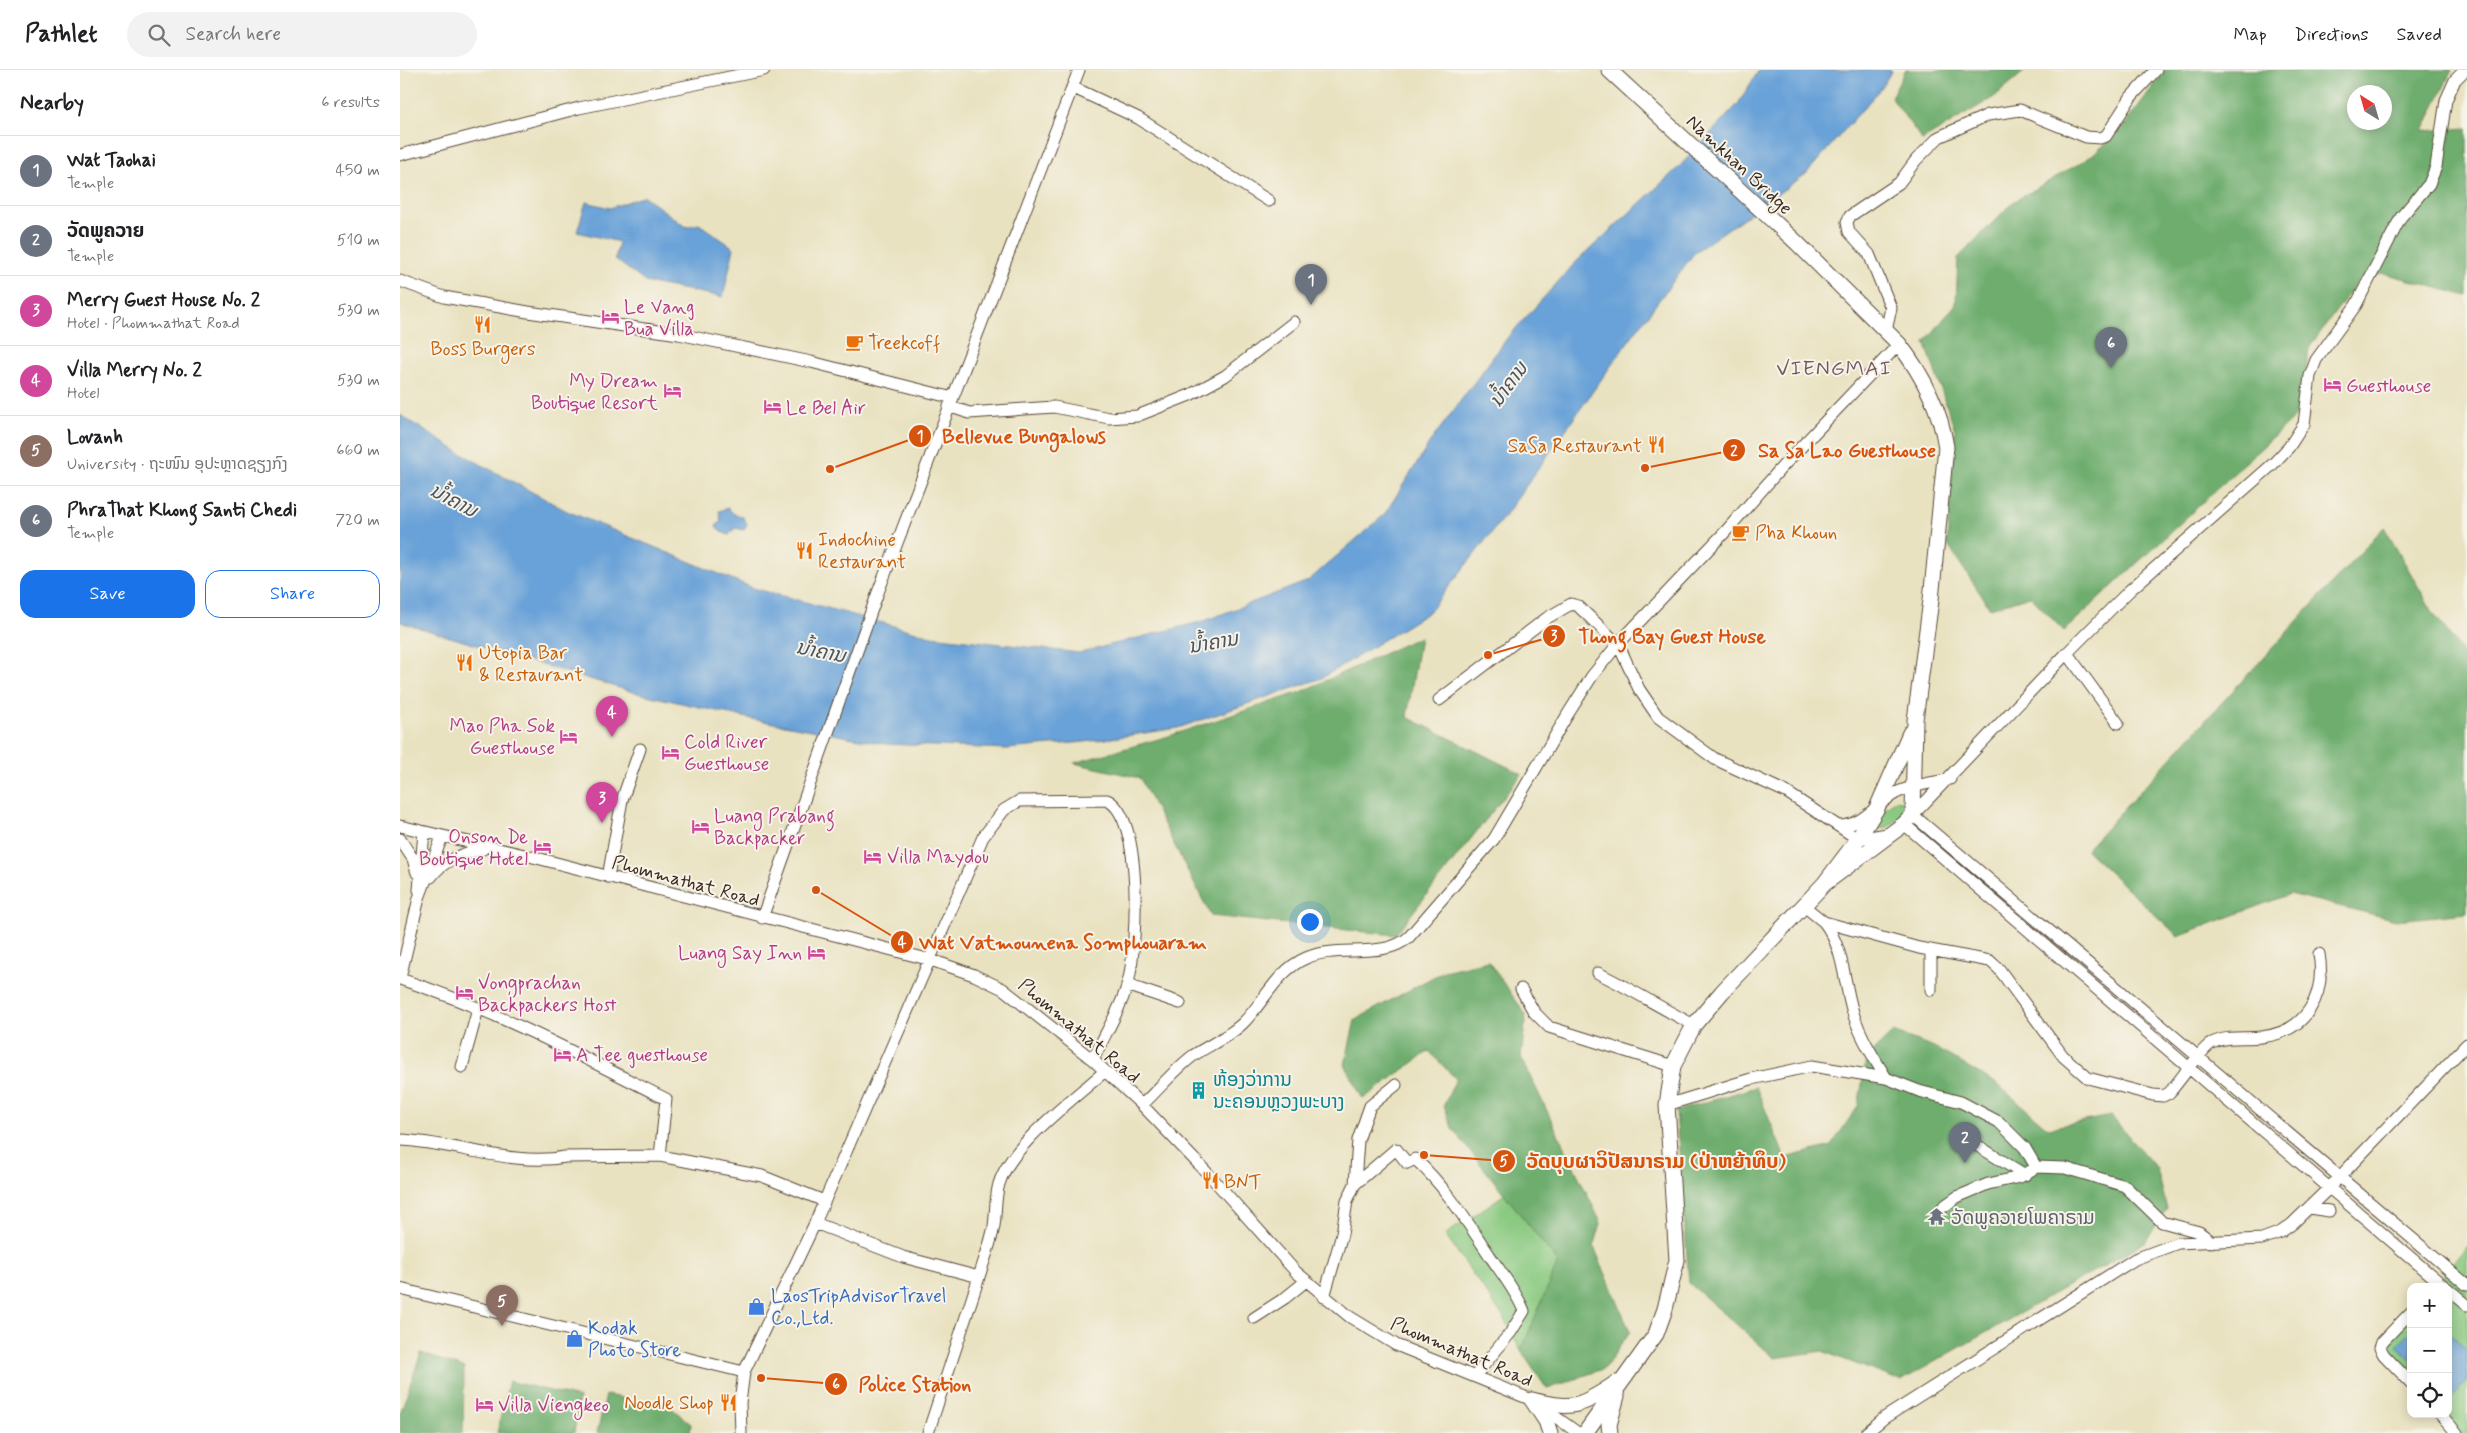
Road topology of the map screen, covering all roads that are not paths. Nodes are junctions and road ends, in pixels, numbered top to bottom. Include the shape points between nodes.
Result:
1 (764, 70) edge
2 (1079, 70) edge
3 (1609, 70) edge
4 (2156, 70) edge
5 (2464, 70) edge
6 (1072, 87) junction
7 (400, 155) edge
8 (1269, 201) dead end
9 (400, 281) edge
10 (1294, 322) dead end
11 (1886, 331) junction
12 (1899, 344) junction
13 (951, 402) junction
14 (1618, 644) junction
15 (2067, 653) junction
16 (1439, 700) dead end
17 (1914, 720) junction
18 (2118, 723) dead end
19 (640, 749) dead end
20 (1950, 779) junction
21 (1913, 787) junction
22 (1878, 808) junction
23 (1905, 823) junction
24 (400, 826) edge
25 (1838, 826) junction
26 (424, 832) junction
27 (442, 837) junction
28 (400, 839) edge
29 (1858, 839) junction
30 (488, 848) junction
31 (608, 877) junction
32 (1824, 884) junction
33 (421, 892) junction
34 (1804, 906) junction
35 (762, 918) junction
36 (1824, 922) junction
37 (1931, 950) junction
38 (2319, 954) dead end
39 (931, 960) junction
40 (1598, 973) dead end
41 (400, 978) edge
42 (1127, 985) junction
43 (2118, 987) junction
44 (1522, 989) dead end
45 (1931, 990) dead end
46 (2108, 999) junction
47 (1180, 1003) dead end
48 (478, 1009) junction
49 (1694, 1025) junction
50 (2467, 1044) edge
51 (2200, 1057) junction
52 (1093, 1060) junction
53 (1673, 1066) junction
54 (462, 1067) dead end
55 (2190, 1069) junction
56 (1106, 1071) junction
57 (1886, 1078) junction
58 (1396, 1085) dead end
59 (1142, 1105) junction
60 (1667, 1105) junction
61 (1965, 1138) dead end
62 (400, 1140) edge
63 (660, 1156) junction
64 (2036, 1167) junction
65 (2025, 1175) junction
66 (2340, 1176) junction
67 (1355, 1184) junction
68 (2329, 1188) junction
69 (824, 1201) junction
70 (1944, 1207) dead end
71 (2309, 1208) junction
72 (2329, 1211) dead end
73 (815, 1224) junction
74 (2212, 1242) junction
75 (2449, 1270) junction
76 (979, 1277) junction
77 (1306, 1281) junction
78 (2437, 1283) edge
79 (2440, 1283) edge
80 (2467, 1285) edge
81 (400, 1289) edge
82 (2452, 1292) edge
83 (1324, 1297) junction
84 (2467, 1305) edge
85 (2407, 1316) edge
86 (1254, 1318) dead end
87 (744, 1372) junction
88 (1475, 1376) junction
89 (1626, 1376) junction
90 (2407, 1379) edge
91 (1532, 1400) junction
92 (2444, 1418) edge
93 (741, 1433) edge
94 (928, 1433) edge
95 (1550, 1433) edge
96 (1578, 1433) edge
97 (1585, 1433) edge
98 (1610, 1433) edge
99 (1866, 1433) edge
100 (2457, 1433) edge

1 - 7 street via 579,108
2 - 6 street
3 - 11 main road, Namkhan Bridge
4 - 11 street via 2131,97 2106,136 2086,137 2020,110 1988,115 1939,137 1899,183 1850,216 1847,222 1849,232 1869,254 1892,308
5 - 15 street via 2455,80 2446,100 2436,167 2429,184 2401,217 2356,305 2316,360 2310,376 2304,424 2289,447 2268,470 2130,590
6 - 8 street via 1138,118
6 - 13 street
9 - 13 street via 444,297 679,334 811,362
10 - 13 street via 1225,376 1190,395 1136,416 1109,418 1054,407 969,413
11 - 12 main road, Namkhan Bridge
12 - 14 street
12 - 17 main road, Namkhan Bridge via 1935,402 1946,447 1931,600
13 - 35 street via 877,595
14 - 16 street via 1578,606 1571,604 1547,618
14 - 25 street via 1639,690 1658,717 1715,759 1786,792
14 - 59 street via 1592,676 1494,839 1409,937 1388,948 1326,952 1295,963 1245,1021 1192,1056
15 - 18 street
15 - 20 street
17 - 21 main road
17 - 22 main road
19 - 31 street via 622,800
20 - 21 street
20 - 23 street
21 - 22 street via 1896,794
21 - 23 main road via 1915,804
22 - 25 street via 1854,824
22 - 29 main road
23 - 29 street via 1879,837
23 - 32 main road
23 - 43 street
23 - 46 street
24 - 26 street, Phommathat Road
25 - 29 street
26 - 27 street, Phommathat Road
26 - 33 street
27 - 30 street, Phommathat Road
27 - 33 street
28 - 33 street via 413,859
29 - 32 main road
30 - 31 street, Phommathat Road
30 - 33 street via 470,851 444,864 434,872
31 - 35 street, Phommathat Road
32 - 34 main road
33 - 41 street
34 - 36 street
34 - 49 main road
35 - 39 street, Phommathat Road
36 - 37 street
36 - 57 street via 1832,932 1842,963 1856,1024
37 - 45 street
37 - 55 street via 1990,961 2063,1056 2088,1078 2163,1096
38 - 51 street via 2322,970 2320,988 2315,1002 2299,1021 2273,1035 2229,1037 2213,1043
39 - 42 street via 983,836 1004,810 1019,801 1107,800 1115,805 1124,822 1132,852 1134,943
39 - 52 street, Phommathat Road via 1003,989
39 - 69 street
40 - 49 street
41 - 48 street
42 - 47 street
42 - 52 street
43 - 46 street
43 - 51 street
44 - 53 street via 1534,1012 1549,1027
46 - 55 street
48 - 54 street
48 - 63 street via 526,1027 666,1099
49 - 53 main road
50 - 66 street
51 - 55 street
51 - 66 street
52 - 56 street, Phommathat Road
53 - 60 main road
55 - 68 street
56 - 59 street, Phommathat Road
56 - 76 street via 1011,1159 999,1182 994,1225
57 - 60 street via 1812,1066 1752,1079
57 - 64 street via 1919,1092 1961,1102 1999,1122 2025,1148
58 - 67 street via 1370,1106 1358,1140
59 - 77 street, Phommathat Road
60 - 89 main road via 1677,1260 1656,1334
61 - 65 street
62 - 63 street via 507,1156 554,1159
63 - 69 street via 762,1176
64 - 65 street
64 - 74 street via 2065,1168 2125,1186 2162,1222 2199,1232
65 - 70 street via 1988,1184 1957,1197
66 - 68 street
66 - 75 street
67 - 83 street via 1347,1200 1342,1234
67 - 88 street via 1396,1150 1408,1163 1415,1159 1448,1194 1513,1290 1524,1311 1522,1318
68 - 71 street
68 - 78 street
69 - 73 street
71 - 72 street
71 - 74 street via 2286,1228 2262,1239
73 - 76 street via 904,1257
73 - 87 street
74 - 99 street via 2178,1244 2135,1259 1884,1418
75 - 79 street
75 - 80 street
76 - 94 street
77 - 83 street, Phommathat Road
77 - 86 street
81 - 87 street
82 - 84 street
83 - 88 street, Phommathat Road via 1396,1345
85 - 90 street via 2380,1348
87 - 93 street
88 - 91 street, Phommathat Road
89 - 91 main road via 1598,1396 1577,1405 1555,1406
89 - 97 main road
89 - 98 main road via 1614,1401
91 - 95 main road
91 - 96 street, Phommathat Road
92 - 100 street

